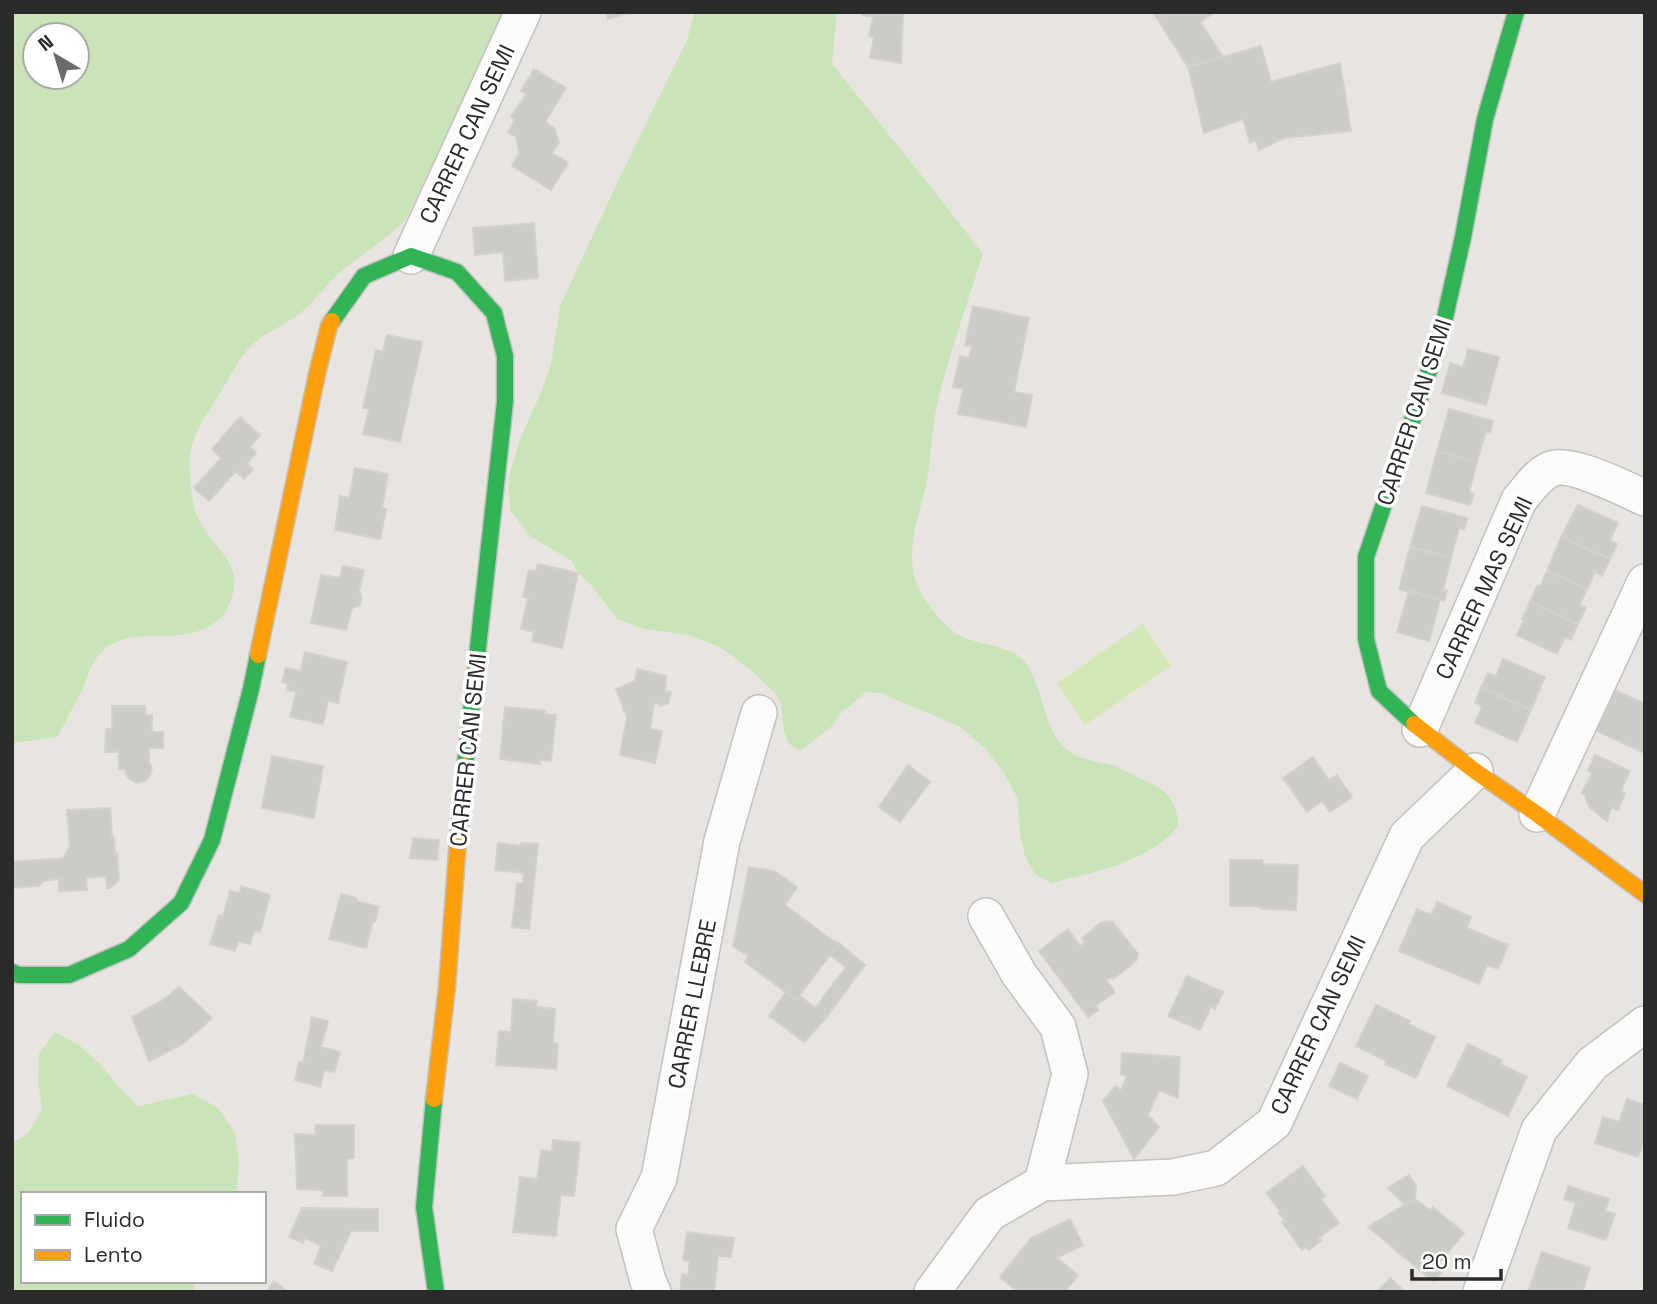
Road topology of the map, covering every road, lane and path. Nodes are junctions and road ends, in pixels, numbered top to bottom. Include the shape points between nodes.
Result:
1 (523, 12) edge
2 (1516, 12) edge
3 (411, 256) junction
4 (1645, 498) edge
5 (1645, 582) edge
6 (760, 713) dead end
7 (1420, 729) junction
8 (1475, 771) junction
9 (1537, 814) junction
10 (1645, 894) edge
11 (986, 916) dead end
12 (12, 972) edge
13 (1645, 1024) edge
14 (1042, 1183) junction
15 (436, 1292) edge
16 (653, 1292) edge
17 (932, 1292) edge
18 (1481, 1292) edge

1 - 3 street, CARRER CAN SEMI
2 - 7 street, CARRER CAN SEMI via 1485,120 1441,335 1366,557 1366,639 1378,691
3 - 12 street via 364,276 329,326 251,689 212,840 181,904 129,949 69,975
3 - 15 street, CARRER CAN SEMI via 457,272 494,313 505,356 505,402 424,1206
4 - 7 street, CARRER MAS SEMI via 1588,473 1553,468 1542,474 1519,500
5 - 9 street
6 - 16 street, CARRER LLEBRE via 722,841 659,1178 634,1228
7 - 8 street, CARRER CAN SEMI
8 - 9 street, CARRER CAN SEMI
8 - 14 street, CARRER CAN SEMI via 1407,836 1274,1123 1216,1168 1173,1177
9 - 10 street, CARRER CAN SEMI
11 - 14 street via 1019,974 1058,1027 1070,1074
13 - 18 street via 1592,1064 1539,1130
14 - 17 street via 989,1214

